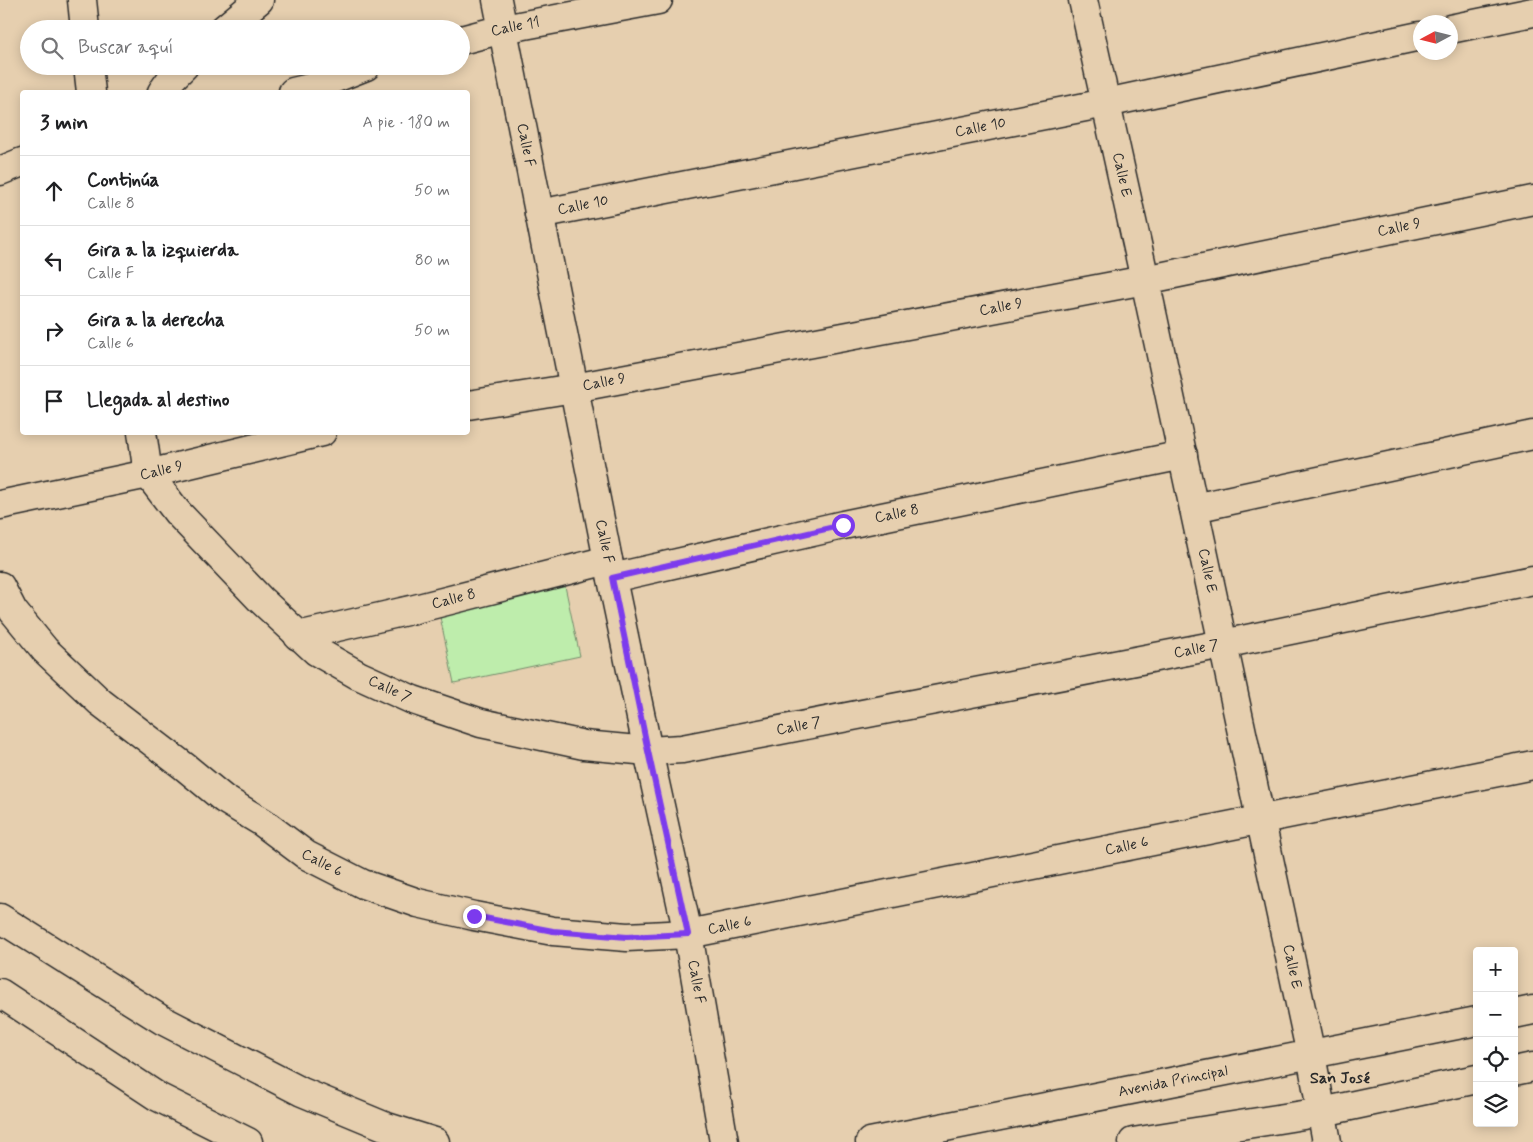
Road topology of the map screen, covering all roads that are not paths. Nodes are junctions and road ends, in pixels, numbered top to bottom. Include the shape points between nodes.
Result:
1 (82, 0) edge
2 (259, 0) edge
3 (497, 0) edge
4 (658, 0) edge
5 (1083, 0) edge
6 (1533, 12) edge
7 (84, 20) edge
8 (235, 20) edge
9 (1458, 27) edge
10 (503, 29) junction
11 (1413, 37) edge
12 (470, 38) edge
13 (89, 75) edge
14 (175, 75) edge
15 (344, 75) edge
16 (91, 90) edge
17 (163, 90) edge
18 (306, 90) edge
19 (1106, 103) junction
20 (20, 163) edge
21 (0, 171) edge
22 (1533, 200) edge
23 (539, 214) junction
24 (1145, 280) junction
25 (574, 388) junction
26 (470, 405) edge
27 (142, 435) edge
28 (310, 435) edge
29 (1533, 435) edge
30 (1183, 456) junction
31 (148, 474) junction
32 (0, 505) edge
33 (1194, 508) junction
34 (610, 569) junction
35 (1533, 580) edge
36 (0, 586) edge
37 (298, 636) junction
38 (1223, 644) junction
39 (648, 751) junction
40 (1533, 765) edge
41 (1261, 818) junction
42 (0, 918) edge
43 (688, 934) junction
44 (0, 993) edge
45 (1533, 1010) edge
46 (1518, 1013) edge
47 (1473, 1022) edge
48 (1311, 1055) junction
49 (1533, 1067) edge
50 (1518, 1070) edge
51 (1473, 1080) edge
52 (1322, 1112) junction
53 (248, 1142) edge
54 (435, 1142) edge
55 (724, 1142) edge
56 (870, 1142) edge
57 (1133, 1142) edge
58 (1327, 1142) edge

1 - 7 street
2 - 8 street
3 - 10 street, Calle F
4 - 10 street, Calle 11
5 - 19 street, Calle E
6 - 9 street
10 - 12 street, Calle 11
10 - 23 street, Calle F
11 - 19 street, Calle 10
13 - 16 street
14 - 17 street
15 - 18 street
19 - 23 street, Calle 10
19 - 24 street, Calle E
20 - 21 street
22 - 24 street, Calle 9
23 - 25 street, Calle F
24 - 25 street, Calle 9
24 - 30 street, Calle E
25 - 26 street, Calle 9
25 - 34 street, Calle F
27 - 31 street
28 - 31 street, Calle 9
29 - 33 street
30 - 33 street, Calle E
30 - 34 street, Calle 8
31 - 32 street, Calle 9
31 - 37 street, Calle 7 via 177,512
33 - 38 street, Calle E
34 - 37 street, Calle 8
34 - 39 street, Calle F
35 - 38 street, Calle 7
36 - 43 street, Calle 6 via 13,611 45,650 100,702 224,799 306,855 363,884 474,916 553,931 627,937
37 - 39 street, Calle 7 via 316,651 358,675 413,700 481,723 584,744
38 - 39 street, Calle 7 via 682,750
38 - 41 street, Calle E
39 - 43 street, Calle F
40 - 41 street, Calle 6
41 - 43 street, Calle 6
41 - 48 street, Calle E
42 - 54 street via 162,1020 284,1083 384,1126
43 - 55 street, Calle F
44 - 53 street via 158,1097
45 - 46 street
47 - 48 street, Avenida Principal
48 - 52 street, Calle E
48 - 56 street, Avenida Principal
49 - 50 street
51 - 52 street
52 - 57 street
52 - 58 street, Calle E

